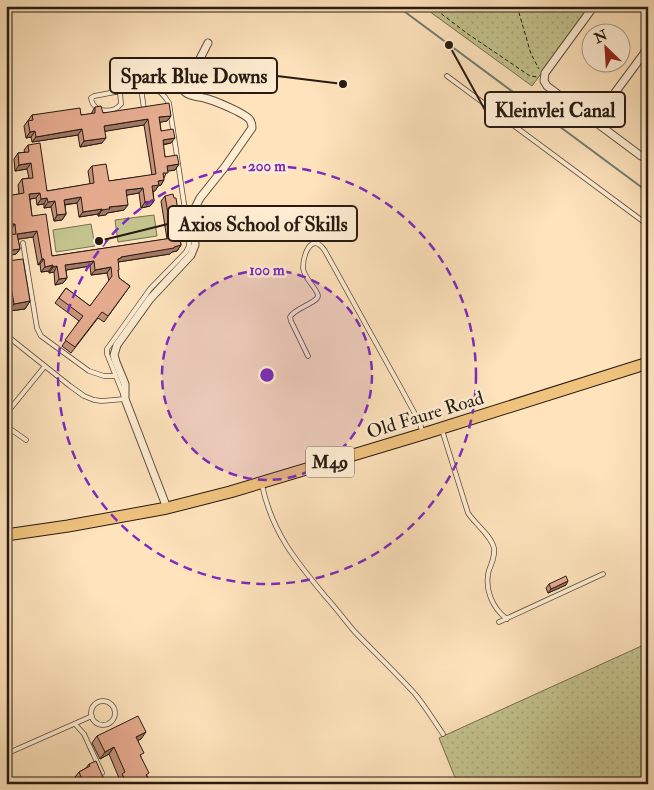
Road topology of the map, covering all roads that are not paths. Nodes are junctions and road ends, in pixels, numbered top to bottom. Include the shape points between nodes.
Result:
1 (594, 6) edge
2 (208, 43) dead end
3 (648, 48) edge
4 (447, 76) dead end
5 (141, 88) junction
6 (120, 92) junction
7 (144, 109) edge
8 (594, 121) junction
9 (647, 158) edge
10 (648, 225) edge
11 (23, 243) dead end
12 (6, 335) edge
13 (308, 356) dead end
14 (648, 362) edge
15 (45, 366) junction
16 (115, 376) junction
17 (124, 399) junction
18 (6, 414) edge
19 (6, 426) edge
20 (442, 427) junction
21 (423, 434) junction
22 (26, 440) dead end
23 (261, 483) junction
24 (167, 508) junction
25 (6, 535) edge
26 (603, 574) dead end
27 (507, 618) junction
28 (499, 622) dead end
29 (92, 716) junction
30 (76, 724) junction
31 (443, 734) dead end
32 (6, 754) edge
33 (102, 773) edge

1 - 8 street via 544,78 547,86
2 - 17 street via 185,92 243,115 250,120 252,128 194,209 196,244 191,255 150,300 117,344 114,355 125,384
3 - 8 street
4 - 10 lane
5 - 6 lane
5 - 7 lane
5 - 16 lane via 158,91 169,103 190,241 186,252 150,289 108,347 107,354
6 - 6 lane via 94,96 91,100 102,111 115,109 121,104
8 - 9 street
11 - 16 lane via 41,336 89,370
12 - 15 lane
13 - 21 lane via 290,317 318,296 303,267 307,250 317,242 393,373
14 - 20 main road, Old Faure Road / M49
15 - 17 lane via 84,396 102,401
15 - 18 lane
16 - 17 lane
17 - 24 street
19 - 22 lane
20 - 21 main road, Old Faure Road / M49
20 - 27 lane via 468,513 494,546 488,591 499,611
21 - 23 main road, Old Faure Road / M49
23 - 24 main road, Old Faure Road / M49
23 - 31 lane via 266,503 285,545 345,620 416,696
24 - 25 main road, Old Faure Road / M49
26 - 27 lane
27 - 28 lane
29 - 29 lane via 94,706 99,702 108,703 114,711 112,720 104,725 97,724
29 - 30 lane
30 - 32 lane
30 - 33 lane

